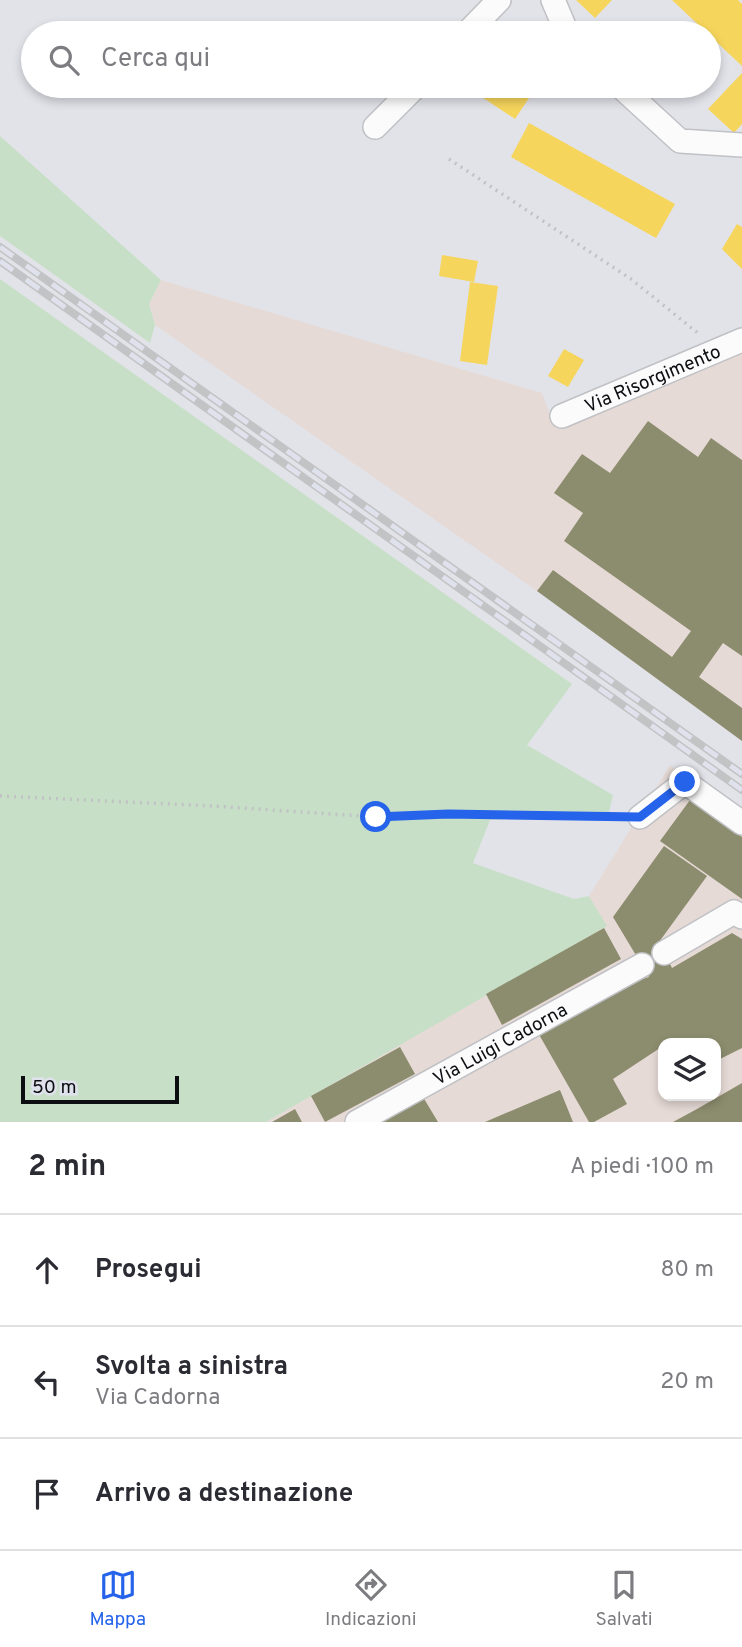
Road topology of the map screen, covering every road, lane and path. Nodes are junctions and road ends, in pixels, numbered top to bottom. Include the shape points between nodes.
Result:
1 (499, 0) edge
2 (553, 0) edge
3 (479, 21) edge
4 (563, 21) edge
5 (404, 98) edge
6 (634, 98) edge
7 (376, 127) dead end
8 (742, 145) edge
9 (449, 159) dead end
10 (742, 340) edge
11 (719, 351) junction
12 (562, 416) dead end
13 (0, 796) edge
14 (640, 817) joint
15 (742, 823) edge
16 (742, 917) edge
17 (664, 953) dead end
18 (642, 965) dead end
19 (357, 1122) edge

1 - 3 street
2 - 4 street
5 - 7 street
6 - 8 street via 680,141
9 - 11 path via 631,279
10 - 11 street, Via Risorgimento
11 - 12 street, Via Risorgimento
13 - 14 path via 376,817
14 - 15 street via 685,782
16 - 17 street via 734,912
18 - 19 street, Via Luigi Cadorna

